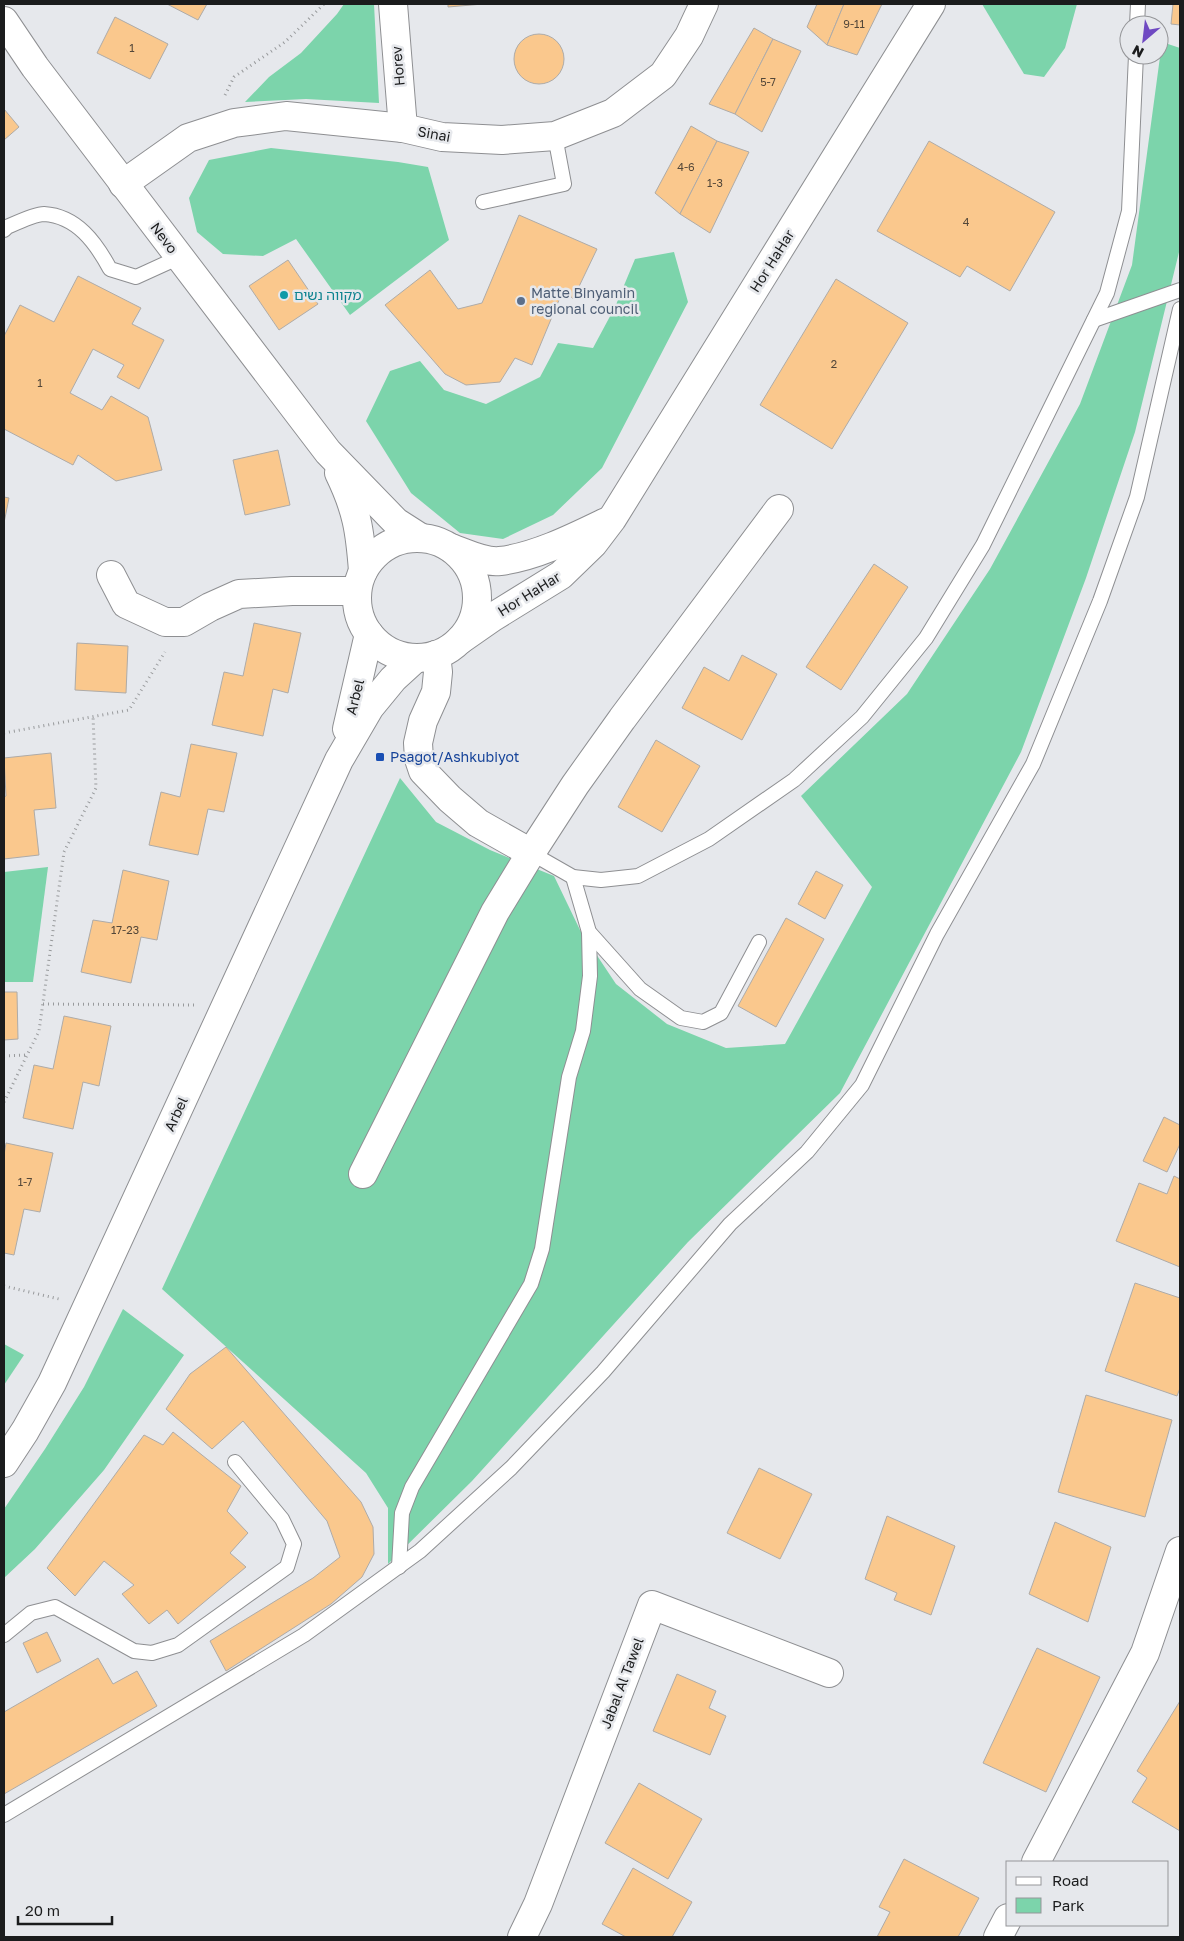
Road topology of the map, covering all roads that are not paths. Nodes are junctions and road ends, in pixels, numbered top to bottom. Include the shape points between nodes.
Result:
1 (392, 4) edge
2 (704, 4) edge
3 (931, 4) edge
4 (4, 21) edge
5 (1136, 65) edge
6 (403, 128) junction
7 (556, 136) junction
8 (124, 184) junction
9 (483, 202) dead end
10 (4, 230) edge
11 (180, 258) junction
12 (1180, 290) edge
13 (1180, 309) edge
14 (1094, 320) junction
15 (328, 452) junction
16 (779, 509) dead end
17 (612, 519) junction
18 (422, 538) junction
19 (451, 548) junction
20 (111, 575) dead end
21 (360, 581) junction
22 (369, 634) junction
23 (460, 640) junction
24 (426, 657) junction
25 (340, 760) junction
26 (532, 852) junction
27 (573, 877) junction
28 (589, 932) junction
29 (759, 942) dead end
30 (363, 1174) dead end
31 (235, 1462) dead end
32 (4, 1463) edge
33 (1180, 1552) edge
34 (400, 1567) junction
35 (4, 1635) edge
36 (830, 1673) dead end
37 (4, 1815) edge
38 (1037, 1861) edge
39 (1006, 1922) edge
40 (522, 1937) edge
41 (998, 1937) edge

1 - 6 street, Horev
2 - 7 street, Sinai via 689,36 663,75 613,113
3 - 17 street, Hor HaHar
4 - 8 street, Nevo via 34,67
5 - 14 lane via 1129,211 1107,292
6 - 7 street, Sinai via 442,137 502,140
6 - 8 street, Sinai via 286,116 234,123 188,138
7 - 9 lane via 564,184
8 - 11 street, Nevo
10 - 11 lane via 43,214 71,221 97,245 110,269 136,277
11 - 15 street, Nevo
12 - 14 lane
13 - 34 lane via 1137,497 1097,610 1033,764 937,934 862,1085 808,1152 730,1224 603,1372 537,1441
14 - 27 lane via 983,545 926,638 862,717 794,780 709,839 638,876 601,880
15 - 18 street, Nevo via 396,522
15 - 21 street, Nevo via 351,499 360,533
16 - 26 street via 622,718
17 - 19 street via 566,541 499,561
17 - 23 street, Hor HaHar via 593,544 561,575
18 - 19 street
18 - 21 street via 391,543 374,555
19 - 23 street via 466,562 477,592 472,623
20 - 21 street via 126,604 165,622 184,622 239,594 292,591
21 - 22 street via 357,606
22 - 24 street via 385,649 404,656
22 - 25 street, Arbel
23 - 24 street
24 - 25 street, Arbel via 393,679 370,707
24 - 26 street via 438,672 436,692 423,721 418,743 423,771 478,823
25 - 32 street, Arbel via 52,1383
26 - 27 lane
26 - 30 street via 495,912
27 - 28 lane
28 - 29 lane via 640,989 681,1018 702,1022 721,1013
28 - 34 lane via 590,976 583,1031 569,1077 542,1250 531,1284 412,1487 402,1513
31 - 35 lane via 282,1519 294,1544 287,1567 178,1645 152,1653 134,1651 56,1607 31,1613
33 - 38 street via 1145,1653
34 - 37 lane via 304,1635
36 - 40 street, Jabal Al Tawel via 652,1605 538,1904
39 - 41 street

